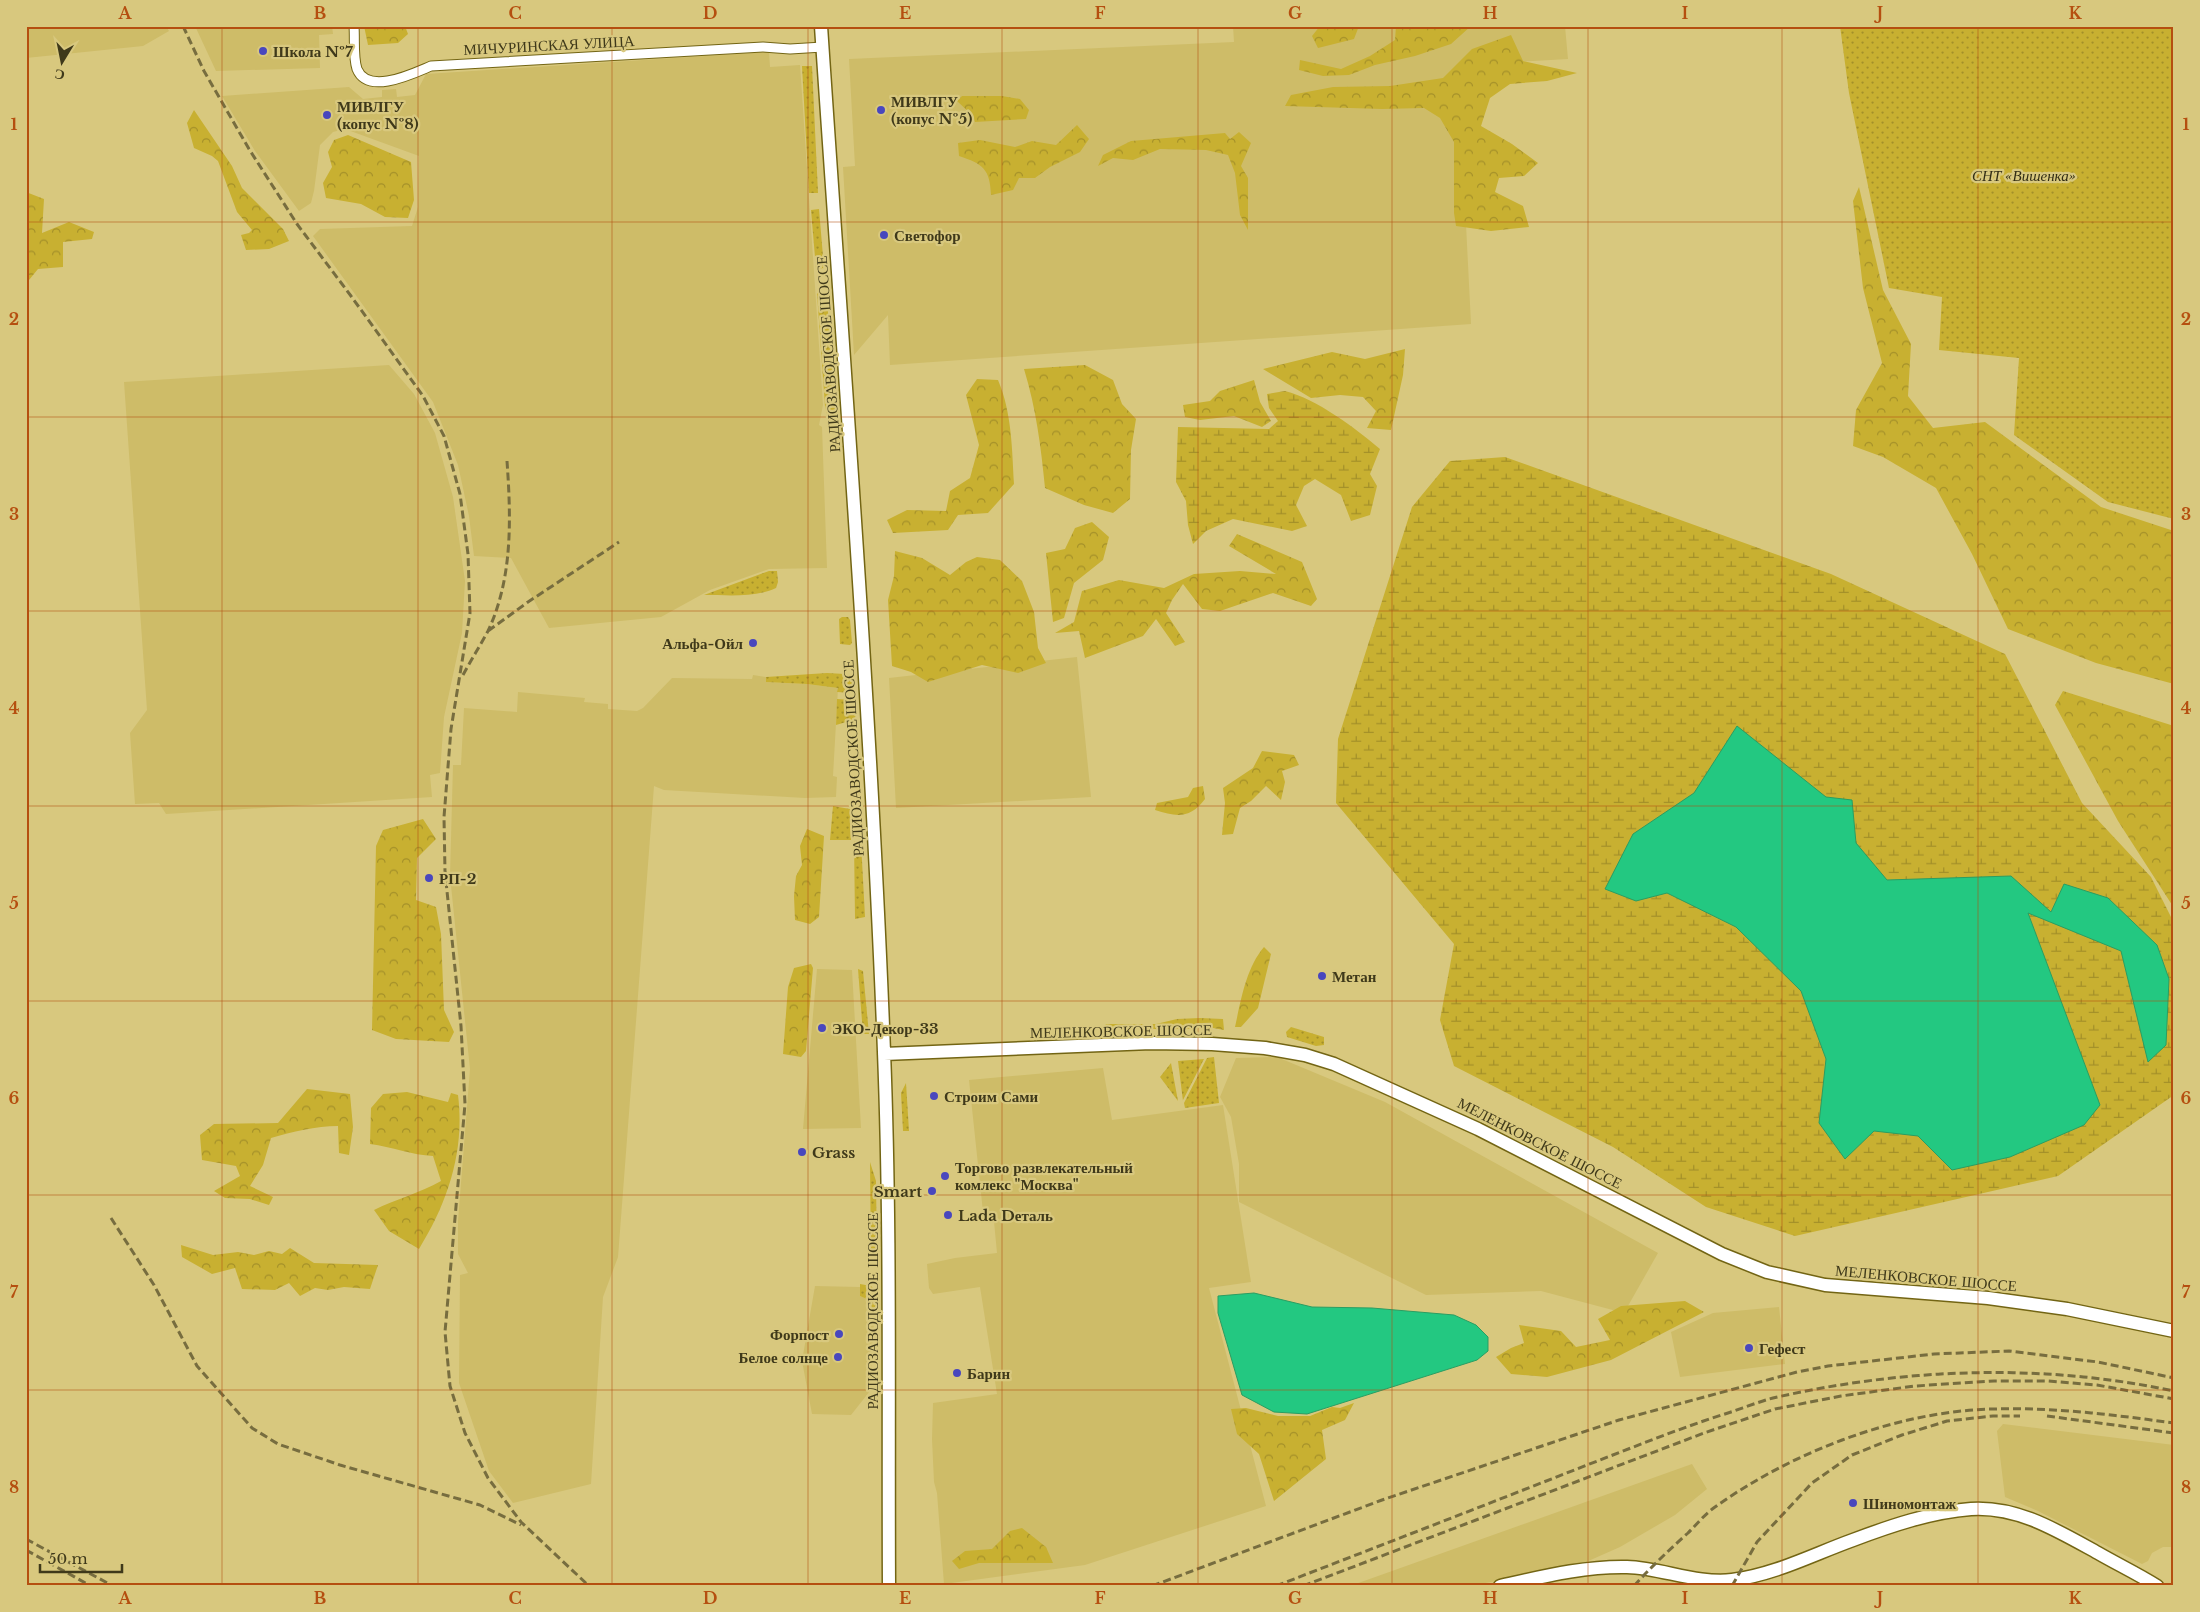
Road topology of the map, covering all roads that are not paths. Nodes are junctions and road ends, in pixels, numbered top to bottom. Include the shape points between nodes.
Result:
1 (354, 26) edge
2 (821, 26) edge
3 (823, 47) junction
4 (884, 1054) junction
5 (2174, 1331) edge
6 (890, 1586) edge
7 (1500, 1586) edge
8 (2157, 1586) edge

1 - 3 street, МИЧУРИНСКАЯ УЛИЦА via 357,68 362,76 375,81 396,81 431,66 764,47
2 - 3 main road, РАДИОЗАВОДСКОЕ ШОССЕ
3 - 4 main road, РАДИОЗАВОДСКОЕ ШОССЕ via 866,697
4 - 5 main road, МЕЛЕНКОВСКОЕ ШОССЕ via 1160,1043 1256,1048 1305,1055 1334,1064 1478,1129 1722,1254 1767,1272 1826,1285 1988,1298 2067,1309
4 - 6 main road, РАДИОЗАВОДСКОЕ ШОССЕ
7 - 8 main road via 1600,1568 1649,1569 1699,1580 1734,1580 1768,1572 1855,1539 1946,1512 1972,1509 2010,1512 2046,1525

